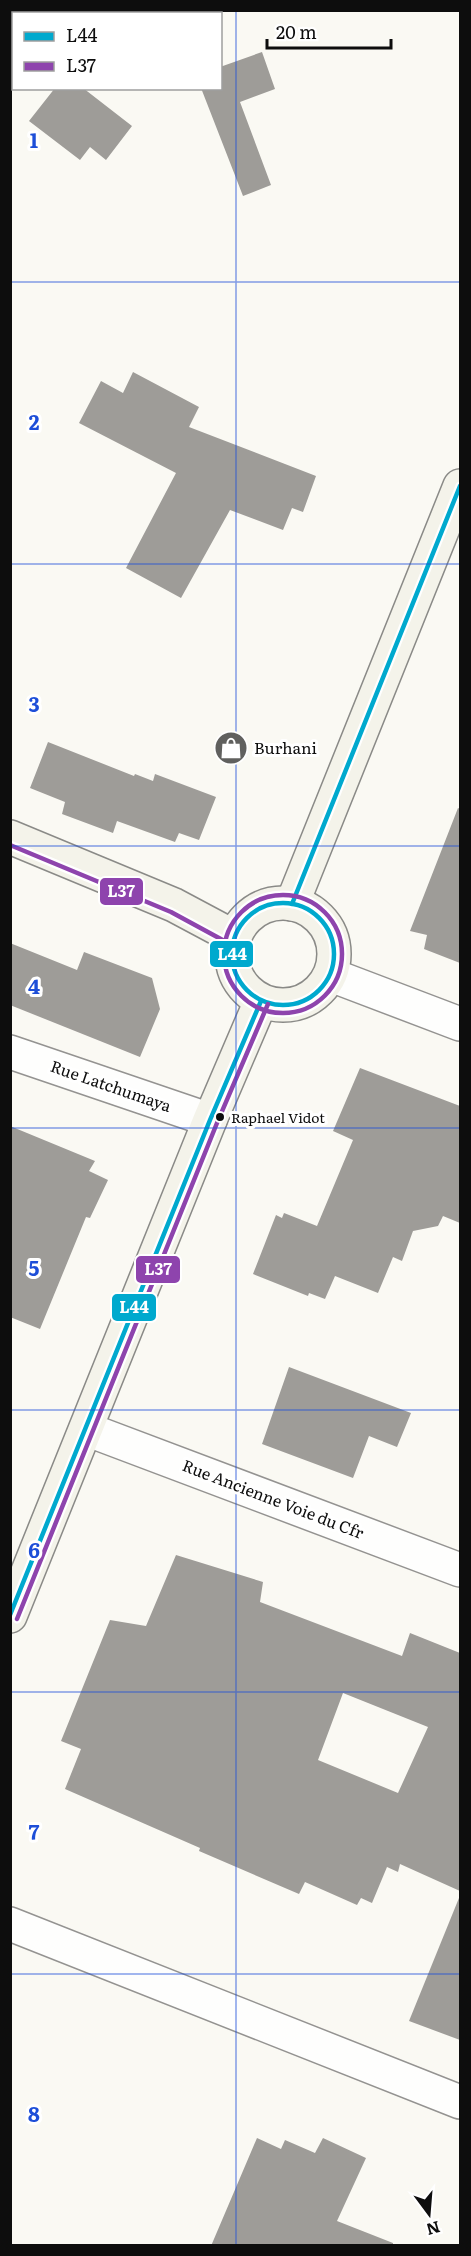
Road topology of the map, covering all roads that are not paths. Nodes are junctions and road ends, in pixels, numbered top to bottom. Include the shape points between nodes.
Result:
1 (460, 486) edge
2 (10, 837) edge
3 (292, 904) junction
4 (234, 937) junction
5 (331, 975) junction
6 (261, 1001) junction
7 (460, 1024) edge
8 (10, 1052) edge
9 (210, 1120) junction
10 (86, 1429) junction
11 (460, 1570) edge
12 (10, 1616) edge
13 (10, 1924) edge
14 (460, 2102) edge

1 - 3 main road
2 - 4 main road via 174,905
3 - 4 main road via 278,903 258,910
3 - 5 main road via 320,917 329,930 335,960
4 - 6 main road via 233,967 248,992
5 - 6 main road via 309,999 294,1005 277,1006
5 - 7 street
6 - 9 main road
8 - 9 street, Rue Latchumaya
9 - 10 main road
10 - 11 street, Rue Ancienne Voie du Cfr
10 - 12 main road
13 - 14 street

